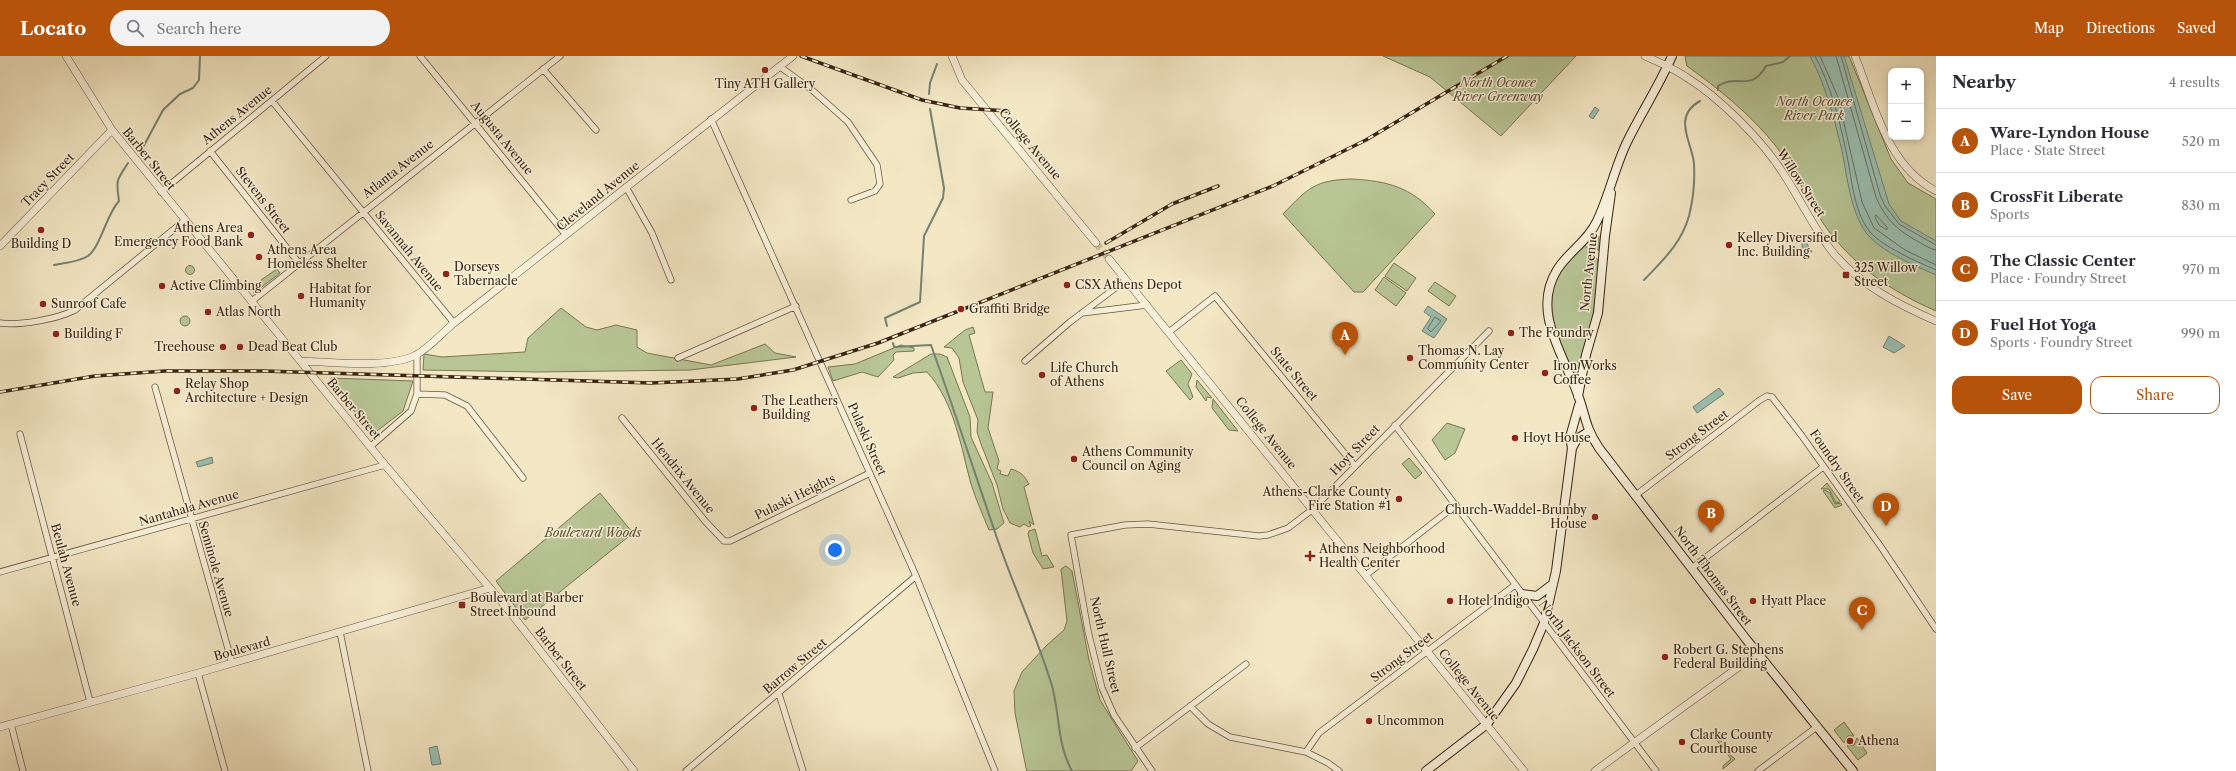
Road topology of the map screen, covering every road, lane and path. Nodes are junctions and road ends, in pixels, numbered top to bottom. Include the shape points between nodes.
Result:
1 (66, 56) edge
2 (326, 56) edge
3 (420, 56) edge
4 (560, 56) edge
5 (794, 56) edge
6 (952, 56) edge
7 (1645, 56) edge
8 (1672, 56) edge
9 (1855, 56) edge
10 (779, 66) junction
11 (1667, 66) junction
12 (543, 69) junction
13 (272, 101) junction
14 (712, 119) junction
15 (475, 123) junction
16 (112, 130) junction
17 (596, 130) dead end
18 (210, 151) junction
19 (1614, 174) junction
20 (626, 187) junction
21 (1936, 191) edge
22 (161, 192) junction
23 (851, 200) dead end
24 (363, 212) junction
25 (184, 221) junction
26 (566, 235) junction
27 (1096, 243) tunnel mouth
28 (0, 246) edge
29 (1109, 259) tunnel mouth
30 (299, 262) junction
31 (670, 280) dead end
32 (1126, 280) junction
33 (252, 301) junction
34 (1147, 305) junction
35 (796, 306) junction
36 (1081, 314) junction
37 (1936, 321) edge
38 (0, 322) edge
39 (454, 323) junction
40 (1489, 331) dead end
41 (1169, 332) junction
42 (417, 354) junction
43 (678, 358) dead end
44 (301, 361) junction
45 (1025, 361) dead end
46 (155, 387) dead end
47 (417, 394) junction
48 (1772, 397) joint
49 (1579, 399) junction
50 (622, 418) dead end
51 (1395, 425) junction
52 (1588, 432) junction
53 (20, 434) dead end
54 (370, 446) junction
55 (1572, 448) junction
56 (385, 465) junction
57 (1355, 466) junction
58 (1823, 467) junction
59 (870, 473) junction
60 (523, 478) dead end
61 (1636, 495) junction
62 (1456, 505) junction
63 (1313, 509) junction
64 (191, 519) junction
65 (1071, 535) joint
66 (730, 541) joint
67 (52, 558) junction
68 (1692, 568) junction
69 (0, 572) edge
70 (1366, 575) junction
71 (916, 576) junction
72 (1553, 584) junction
73 (1515, 585) junction
74 (490, 588) junction
75 (1522, 594) junction
76 (1544, 623) junction
77 (1936, 629) edge
78 (340, 632) junction
79 (1428, 651) junction
80 (1758, 653) junction
81 (232, 664) junction
82 (1246, 664) dead end
83 (198, 673) junction
84 (779, 694) junction
85 (90, 702) junction
86 (1190, 706) junction
87 (11, 724) junction
88 (1487, 724) junction
89 (1818, 726) junction
90 (0, 727) edge
91 (1634, 742) junction
92 (1135, 748) junction
93 (1306, 752) junction
94 (23, 771) edge
95 (225, 771) edge
96 (368, 771) edge
97 (634, 771) edge
98 (686, 771) edge
99 (803, 771) edge
100 (995, 771) edge
101 (1152, 771) edge
102 (1339, 771) edge
103 (1426, 771) edge
104 (1524, 771) edge
105 (1595, 771) edge
106 (1656, 771) edge
107 (1758, 771) edge
108 (1853, 771) edge

1 - 16 street, Barber Street
2 - 13 street, Athens Avenue
3 - 15 street, Augusta Avenue
4 - 12 street, Atlanta Avenue
5 - 10 street, Cleveland Avenue
6 - 27 street, College Avenue via 962,80
7 - 11 street, Willow Street
8 - 11 main road, North Avenue
9 - 21 street via 1890,143 1901,162 1923,184
10 - 14 street, Cleveland Avenue
10 - 23 street via 812,90 848,122 877,165 880,184 875,191
11 - 19 main road, North Avenue
11 - 37 street, Willow Street via 1701,88 1756,138 1783,172 1825,242 1850,270 1900,305
12 - 15 street, Atlanta Avenue
12 - 17 street
13 - 18 street, Athens Avenue
13 - 24 street, Savannah Avenue
14 - 20 street, Cleveland Avenue
14 - 35 street, Pulaski Street
15 - 24 street, Atlanta Avenue
15 - 26 street, Augusta Avenue
16 - 22 street, Barber Street
16 - 28 street, Tracy Street
18 - 22 street, Athens Avenue
18 - 30 street, Stevens Street
19 - 49 main road, North Avenue via 1598,313 1586,355
19 - 49 main road, North Avenue via 1590,234 1557,269 1549,288 1546,306 1548,322
20 - 26 street, Cleveland Avenue
20 - 31 street via 652,233
22 - 25 street, Barber Street
24 - 30 street, Atlanta Avenue
24 - 39 street, Savannah Avenue
25 - 33 street, Barber Street
25 - 38 street via 64,316 12,324
26 - 39 street, Cleveland Avenue
29 - 32 street, College Avenue
30 - 33 street, Atlanta Avenue
32 - 34 street, College Avenue
32 - 36 street
33 - 44 street, Barber Street
34 - 36 street
34 - 41 street, College Avenue
35 - 43 street
35 - 59 street, Pulaski Street
36 - 45 street
39 - 42 street, Cleveland Avenue
40 - 51 street, Hoyt Street
41 - 57 street, State Street via 1215,296
41 - 63 street, College Avenue
42 - 44 street, Cleveland Avenue via 380,364
42 - 47 street
44 - 54 street, Barber Street
46 - 64 street, Seminole Avenue
47 - 54 street via 411,412
47 - 60 street via 445,395 467,406
48 - 58 street, Foundry Street
48 - 61 street, Strong Street via 1767,396 1760,400
49 - 52 main road, North Avenue
49 - 55 main road via 1570,437
50 - 66 street, Hendrix Avenue via 714,531 724,541
51 - 57 street, Hoyt Street
51 - 62 street, North Jackson Street
52 - 55 main road via 1577,439
52 - 61 main road, North Thomas Street
53 - 67 street, Beulah Avenue
54 - 56 street, Barber Street
55 - 72 main road
56 - 64 street, Nantahala Avenue
56 - 74 street, Barber Street
57 - 63 street, Hoyt Street
58 - 68 street
58 - 77 street, Foundry Street
59 - 66 street, Pulaski Heights
59 - 71 street, Pulaski Street
61 - 68 main road, North Thomas Street
62 - 70 street
62 - 73 street, North Jackson Street
63 - 65 street, Hoyt Street via 1288,528 1259,536 1148,524 1124,525
63 - 70 street, College Avenue
64 - 67 street, Nantahala Avenue
64 - 81 street, Seminole Avenue
65 - 92 street, North Hull Street via 1088,631 1102,688 1114,715
67 - 69 street, Nantahala Avenue
67 - 85 street, Beulah Avenue
68 - 80 main road, North Thomas Street
70 - 79 street, College Avenue
71 - 84 street, Barrow Street
71 - 100 street, Pulaski Street
72 - 75 main road via 1536,596
72 - 76 main road
73 - 75 street, North Jackson Street
73 - 79 street, Strong Street
74 - 78 street, Boulevard
74 - 97 street, Barber Street
75 - 76 street, North Jackson Street
76 - 88 main road via 1516,683
76 - 91 street, North Jackson Street
78 - 81 street, Boulevard
78 - 96 street
79 - 88 street, College Avenue
79 - 93 street, Strong Street via 1319,733
80 - 89 main road, North Thomas Street
80 - 91 street
81 - 83 street, Boulevard
82 - 86 street
83 - 85 street, Boulevard
83 - 95 street
84 - 98 street, Barrow Street
84 - 99 street
85 - 87 street, Boulevard
86 - 92 street
86 - 93 street via 1208,724 1230,737
87 - 90 street, Boulevard
87 - 94 street
88 - 103 main road
88 - 104 street, College Avenue
89 - 107 street
89 - 108 main road, North Thomas Street
91 - 105 street
91 - 106 street, North Jackson Street
92 - 101 street, North Hull Street
93 - 102 street

